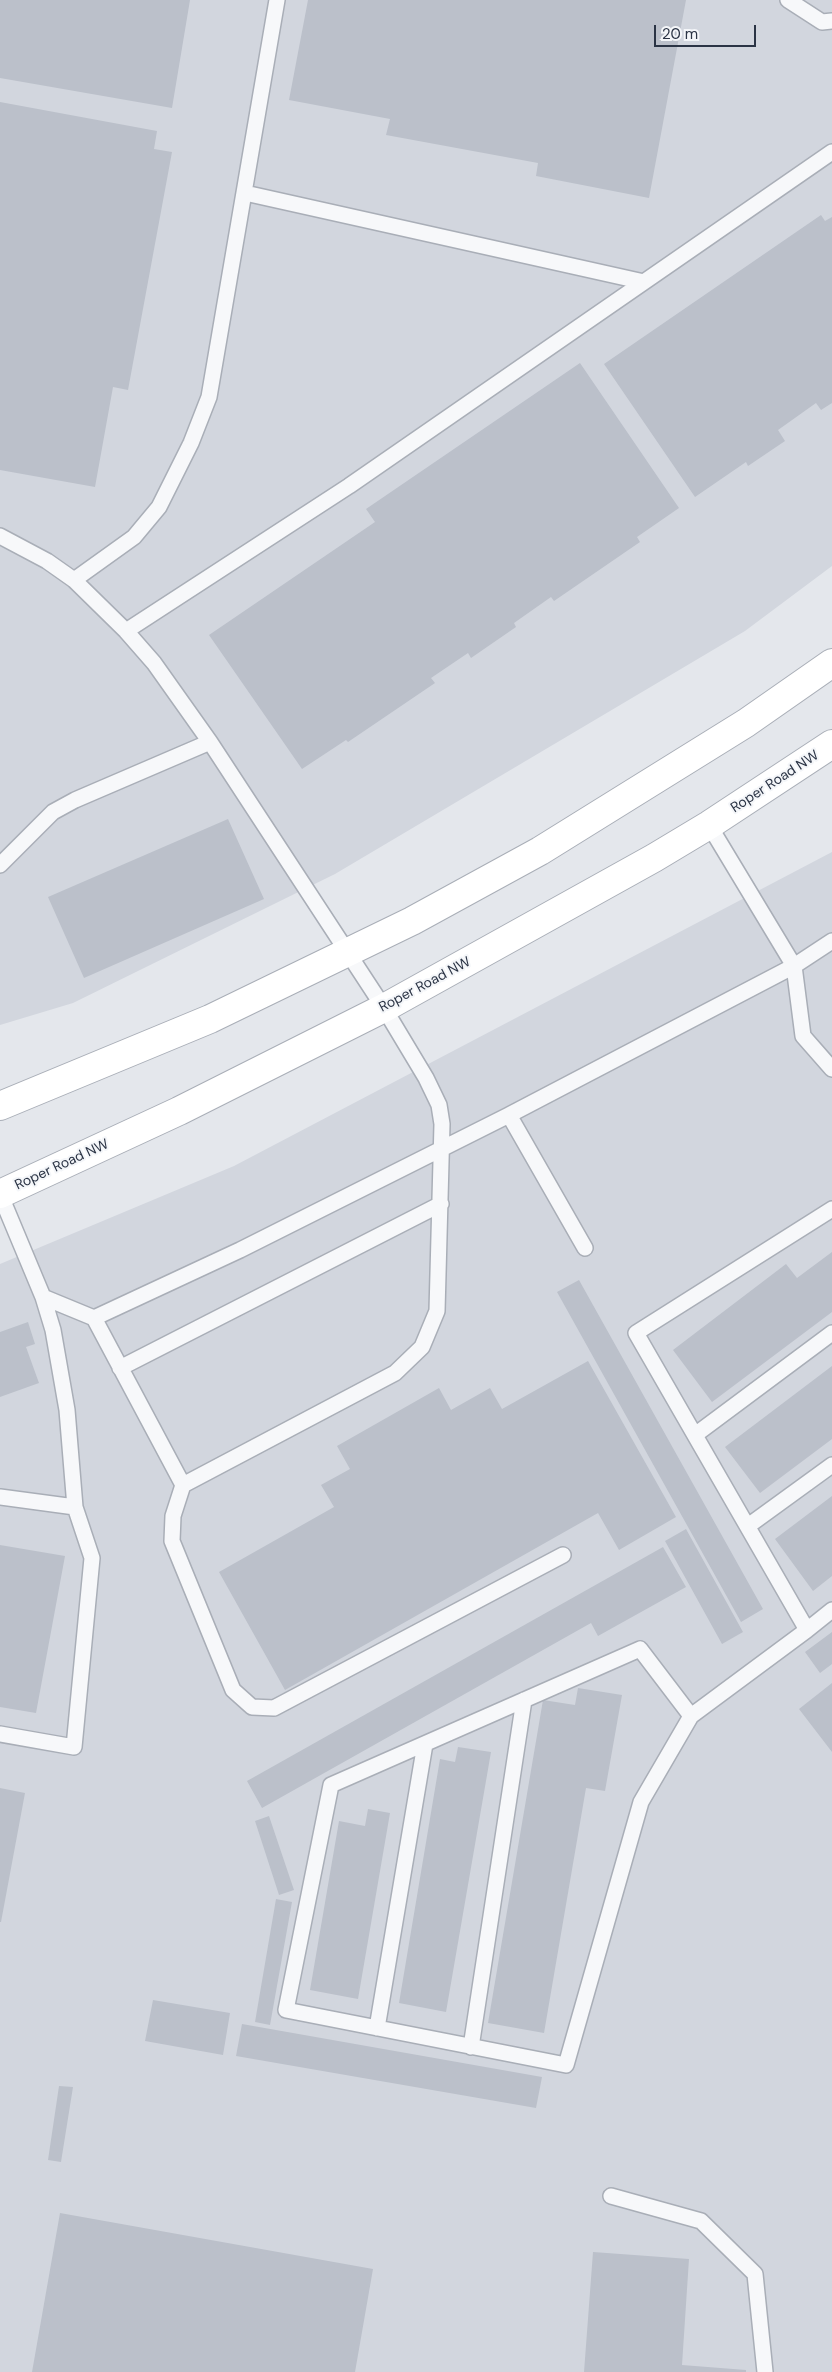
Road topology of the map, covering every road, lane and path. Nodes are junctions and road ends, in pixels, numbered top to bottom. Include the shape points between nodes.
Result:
1 (277, 0) edge
2 (788, 0) edge
3 (832, 22) edge
4 (832, 152) edge
5 (246, 193) junction
6 (644, 282) junction
7 (0, 536) edge
8 (74, 580) junction
9 (126, 631) junction
10 (832, 663) edge
11 (210, 742) junction
12 (832, 744) edge
13 (709, 825) junction
14 (0, 865) edge
15 (832, 941) edge
16 (348, 953) junction
17 (794, 966) junction
18 (384, 1008) junction
19 (831, 1066) edge
20 (0, 1106) edge
21 (509, 1114) junction
22 (442, 1147) junction
23 (0, 1194) edge
24 (441, 1204) junction
25 (832, 1209) edge
26 (585, 1248) dead end
27 (43, 1297) junction
28 (94, 1318) junction
29 (832, 1333) edge
30 (120, 1368) junction
31 (695, 1435) junction
32 (832, 1466) edge
33 (183, 1485) junction
34 (0, 1498) edge
35 (75, 1507) junction
36 (748, 1526) junction
37 (563, 1555) dead end
38 (832, 1610) edge
39 (807, 1630) junction
40 (524, 1700) junction
41 (691, 1716) junction
42 (0, 1734) edge
43 (425, 1744) junction
44 (377, 2028) junction
45 (471, 2047) junction
46 (611, 2196) dead end
47 (765, 2372) edge

1 - 5 lane
2 - 3 lane via 822,22
4 - 6 lane
5 - 6 lane
5 - 8 lane via 209,397 191,443 159,507 134,537
6 - 9 lane via 350,486
7 - 8 lane via 48,561
8 - 9 lane
9 - 11 lane via 154,663
10 - 16 main road via 738,728 540,852
11 - 14 lane via 53,812
11 - 16 lane
12 - 13 main road, Roper Road NW
13 - 17 lane
13 - 18 main road, Roper Road NW via 550,918
15 - 17 lane
16 - 18 lane
16 - 20 main road via 210,1019
17 - 19 lane via 803,1036
17 - 21 lane
18 - 22 lane via 439,1105
18 - 23 main road, Roper Road NW via 179,1111
21 - 22 lane
21 - 26 lane
22 - 24 lane
22 - 28 lane via 240,1250
23 - 27 lane
24 - 30 lane
24 - 33 lane via 437,1311 422,1347 395,1373
25 - 31 lane via 636,1333
27 - 28 lane
27 - 35 lane via 60,1360
28 - 30 lane
29 - 31 lane
30 - 33 lane
31 - 36 lane
32 - 36 lane
33 - 37 lane via 173,1516 172,1541 233,1690 252,1708 274,1708
34 - 35 lane
35 - 42 lane via 92,1558 74,1747
36 - 39 lane
38 - 39 lane
39 - 41 lane
40 - 41 lane via 640,1649
40 - 43 lane
40 - 45 lane
41 - 45 lane via 641,1802 566,2065
43 - 44 lane
43 - 44 lane via 331,1785 286,2010
44 - 45 lane
46 - 47 lane via 701,2221 755,2274

